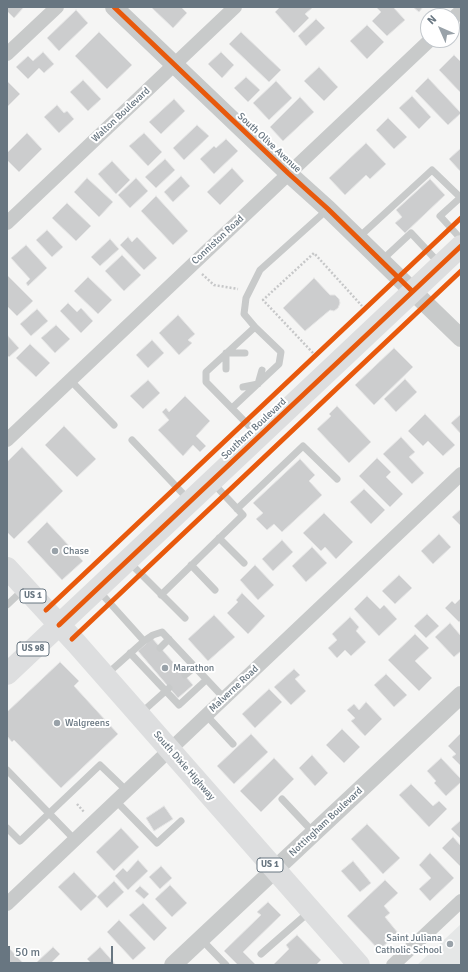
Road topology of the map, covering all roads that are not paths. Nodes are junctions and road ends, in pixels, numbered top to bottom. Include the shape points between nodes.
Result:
1 (57, 7) edge
2 (114, 7) edge
3 (235, 7) edge
4 (421, 48) edge
5 (7, 54) edge
6 (174, 64) junction
7 (288, 173) junction
8 (460, 197) edge
9 (328, 209) junction
10 (7, 223) edge
11 (357, 239) junction
12 (461, 239) edge
13 (461, 246) edge
14 (381, 261) junction
15 (441, 265) junction
16 (412, 291) junction
17 (255, 327) junction
18 (461, 338) edge
19 (226, 353) junction
20 (245, 353) dead end
21 (226, 369) dead end
22 (262, 370) dead end
23 (70, 380) junction
24 (258, 384) junction
25 (243, 387) dead end
26 (232, 408) junction
27 (114, 425) dead end
28 (259, 436) junction
29 (7, 440) edge
30 (132, 440) dead end
31 (461, 474) edge
32 (337, 479) dead end
33 (211, 481) junction
34 (190, 501) junction
35 (238, 509) junction
36 (219, 538) junction
37 (127, 561) junction
38 (244, 563) dead end
39 (191, 565) junction
40 (7, 568) edge
41 (26, 588) junction
42 (97, 589) junction
43 (215, 590) dead end
44 (161, 595) junction
45 (7, 605) edge
46 (185, 618) dead end
47 (59, 625) junction
48 (169, 639) junction
49 (144, 641) junction
50 (160, 648) dead end
51 (130, 653) junction
52 (195, 667) junction
53 (7, 674) edge
54 (185, 675) dead end
55 (105, 676) junction
56 (206, 680) junction
57 (168, 690) junction
58 (461, 694) edge
59 (224, 698) junction
60 (139, 714) junction
61 (206, 716) junction
62 (233, 744) dead end
63 (170, 749) junction
64 (7, 770) edge
65 (126, 790) junction
66 (282, 799) dead end
67 (116, 801) junction
68 (49, 814) junction
69 (181, 821) dead end
70 (7, 828) edge
71 (315, 833) junction
72 (75, 840) junction
73 (275, 870) junction
74 (461, 901) edge
75 (7, 904) edge
76 (310, 910) junction
77 (201, 939) junction
78 (261, 954) dead end
79 (173, 965) edge
80 (226, 965) edge
81 (359, 965) edge
82 (393, 965) edge

1 - 5 street
2 - 6 street, South Olive Avenue
3 - 6 street, Walton Boulevard
4 - 7 street, Conniston Road
6 - 7 street, South Olive Avenue
6 - 10 street, Walton Boulevard
7 - 9 street, South Olive Avenue
7 - 23 street, Conniston Road
8 - 11 lane via 432,170
8 - 12 lane via 440,216
9 - 11 street, South Olive Avenue
9 - 17 lane via 260,270 246,298 244,314
11 - 14 street, South Olive Avenue
13 - 15 main road, Southern Boulevard / US 98
14 - 15 lane via 411,233
14 - 16 street, South Olive Avenue
15 - 16 main road, Southern Boulevard / US 98
16 - 18 street, South Olive Avenue
16 - 28 main road, Southern Boulevard / US 98
17 - 19 lane
17 - 24 lane via 281,352 279,364
19 - 20 lane
19 - 21 lane
19 - 26 lane via 206,372 206,382
22 - 24 lane
23 - 27 lane
23 - 29 street, Conniston Road
24 - 25 lane
24 - 26 lane
26 - 28 lane
28 - 33 main road, Southern Boulevard / US 98
30 - 34 lane
31 - 59 street, Malverne Road
32 - 35 lane via 303,446
33 - 34 main road, Southern Boulevard / US 98
33 - 35 lane
34 - 37 main road, Southern Boulevard / US 98
35 - 36 lane via 243,515
36 - 38 lane
36 - 39 lane
37 - 42 main road, Southern Boulevard / US 98
37 - 44 lane
39 - 43 lane
39 - 44 lane
40 - 41 main road, South Dixie Highway / US 1
41 - 45 lane
41 - 47 main road, South Dixie Highway / US 1
42 - 47 main road, Southern Boulevard / US 98
42 - 49 lane
44 - 46 lane
47 - 53 main road, Southern Boulevard / US 98
47 - 55 main road, South Dixie Highway / US 1
48 - 49 lane via 162,632 153,634
48 - 50 lane
48 - 52 lane
49 - 51 lane
51 - 55 lane
51 - 57 lane via 144,663
52 - 54 lane
52 - 56 lane
55 - 60 main road, South Dixie Highway / US 1
56 - 57 lane via 179,705
56 - 59 lane
57 - 60 lane
58 - 71 street, Nottingham Boulevard
59 - 61 street, Malverne Road
60 - 63 main road, South Dixie Highway / US 1
61 - 62 lane
61 - 63 street, Malverne Road
63 - 65 street, Malverne Road
63 - 73 main road, South Dixie Highway / US 1
64 - 68 lane
65 - 67 street, Malverne Road
65 - 68 lane via 100,765
66 - 71 lane
67 - 69 lane via 156,843
67 - 72 street, Malverne Road
68 - 70 lane via 20,841
68 - 72 lane
71 - 73 street, Nottingham Boulevard
72 - 75 street, Malverne Road
73 - 76 main road, South Dixie Highway / US 1
73 - 77 street, Nottingham Boulevard
74 - 82 street
76 - 78 lane
76 - 81 main road, South Dixie Highway / US 1
77 - 79 street, Nottingham Boulevard
77 - 80 lane

